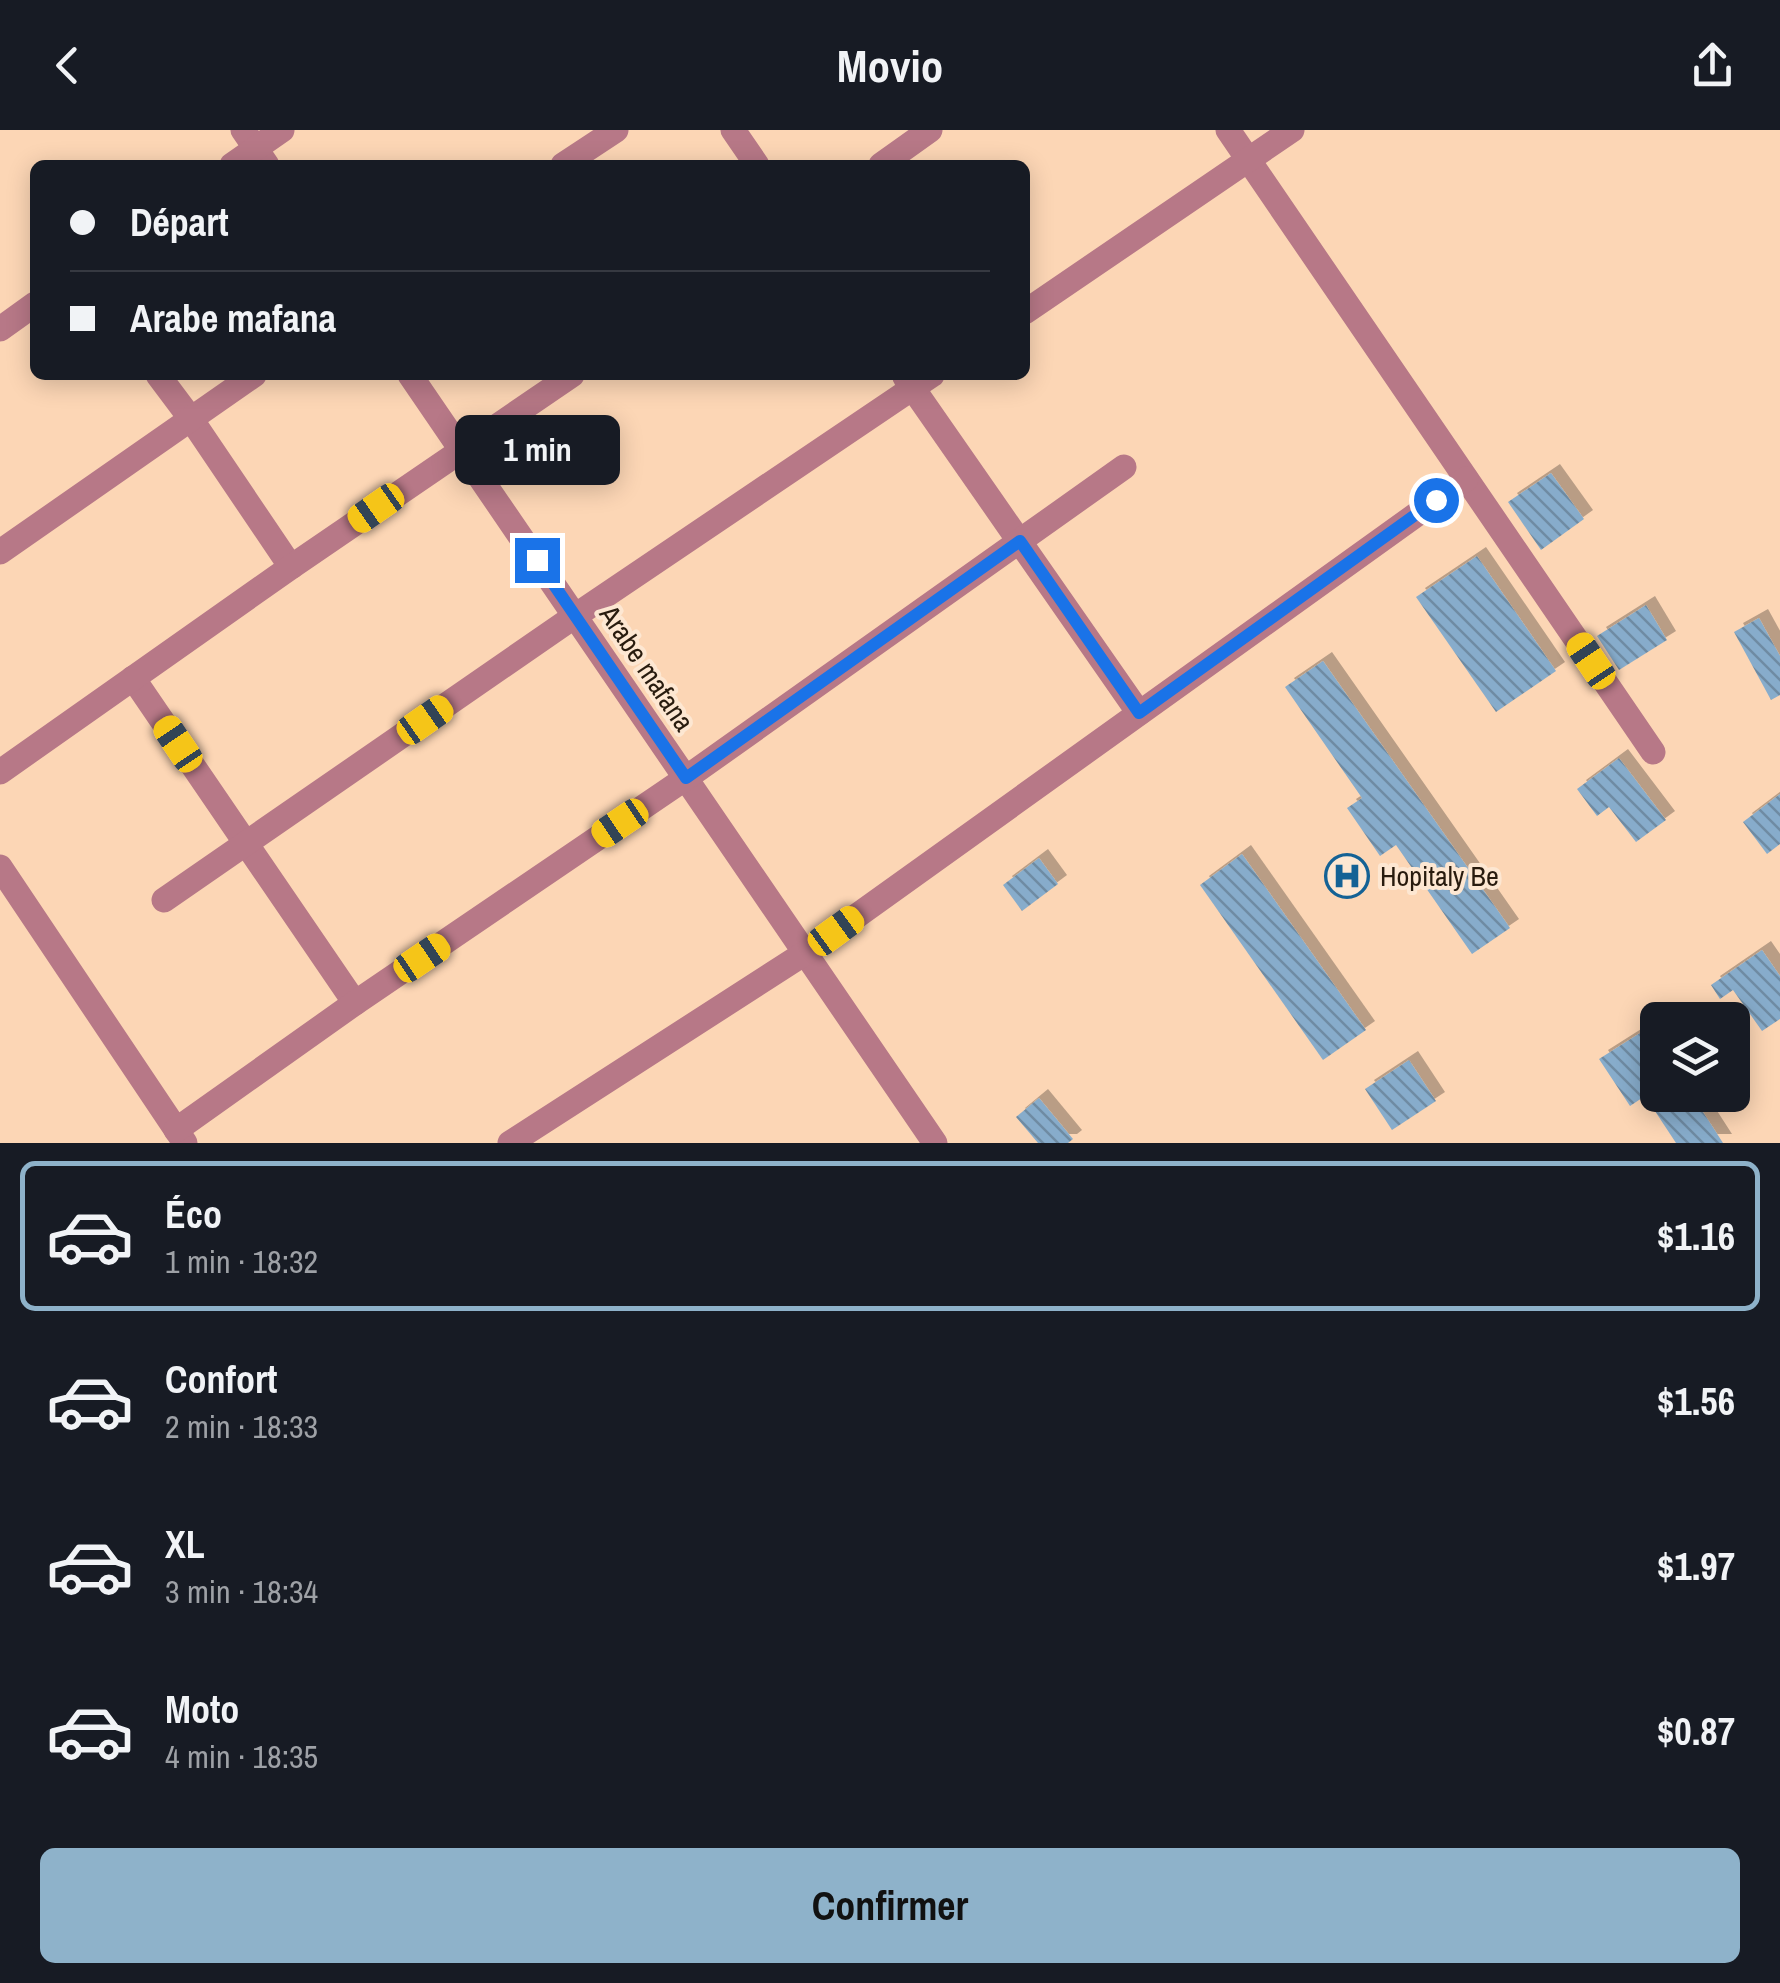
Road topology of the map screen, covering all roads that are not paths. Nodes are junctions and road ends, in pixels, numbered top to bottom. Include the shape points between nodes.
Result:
1 (282, 130) edge
2 (616, 130) edge
3 (733, 130) edge
4 (930, 130) edge
5 (1228, 130) edge
6 (1292, 130) edge
7 (255, 148) edge
8 (571, 160) edge
9 (754, 160) edge
10 (888, 160) edge
11 (1248, 160) junction
12 (30, 308) edge
13 (1030, 309) edge
14 (0, 329) edge
15 (162, 380) edge
16 (247, 380) edge
17 (413, 380) edge
18 (564, 380) edge
19 (915, 380) edge
20 (917, 380) edge
21 (191, 419) junction
22 (461, 449) junction
23 (1124, 468) dead end
24 (1466, 478) junction
25 (1020, 541) junction
26 (0, 552) edge
27 (291, 566) junction
28 (575, 616) junction
29 (133, 678) junction
30 (1139, 713) junction
31 (1653, 752) dead end
32 (0, 772) edge
33 (686, 778) junction
34 (246, 843) junction
35 (0, 868) edge
36 (164, 900) dead end
37 (805, 953) junction
38 (356, 1003) junction
39 (181, 1136) edge
40 (510, 1143) edge
41 (935, 1143) edge

1 - 7 street
2 - 8 street
3 - 9 street
4 - 10 street
5 - 11 street
6 - 11 street
11 - 13 street
11 - 24 street
12 - 14 street
15 - 21 street
16 - 21 street
17 - 22 street, Arabe mafana
18 - 22 street
19 - 28 street
20 - 25 street
21 - 26 street
21 - 27 street
22 - 27 street
22 - 28 street, Arabe mafana
23 - 25 street
24 - 30 street
24 - 31 street
25 - 30 street
25 - 33 street
27 - 29 street
28 - 33 street, Arabe mafana
28 - 34 street
29 - 32 street
29 - 34 street
30 - 37 street
33 - 37 street, Arabe mafana
33 - 38 street
34 - 36 street
34 - 38 street
35 - 39 street
37 - 40 street
37 - 41 street, Arabe mafana
38 - 39 street

